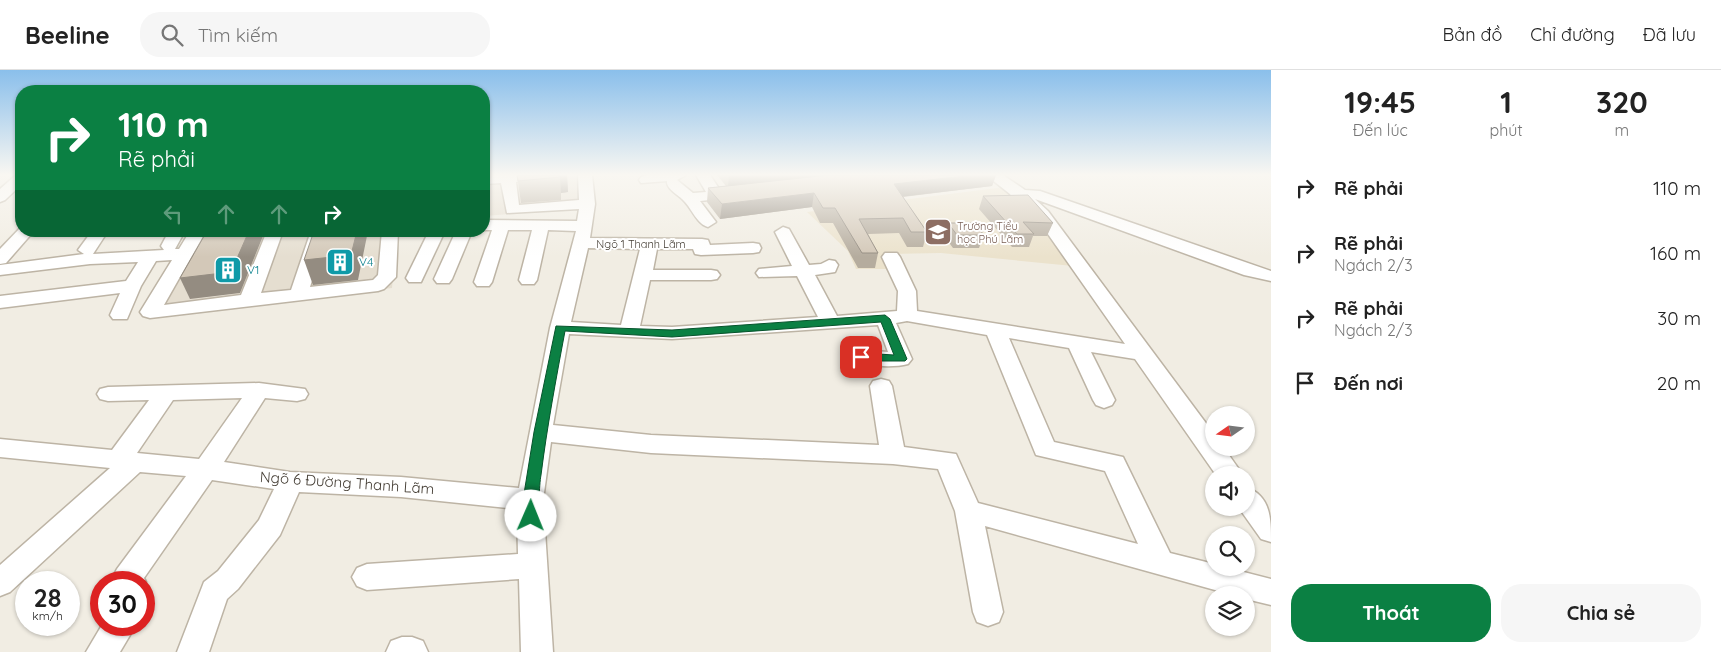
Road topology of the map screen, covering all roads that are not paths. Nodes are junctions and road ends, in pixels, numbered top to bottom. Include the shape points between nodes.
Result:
1 (512, 202) edge
2 (585, 202) edge
3 (693, 202) edge
4 (1028, 202) edge
5 (1058, 202) edge
6 (708, 222) dead end
7 (502, 224) junction
8 (585, 224) junction
9 (490, 225) edge
10 (541, 225) junction
11 (783, 232) dead end
12 (20, 237) edge
13 (96, 237) edge
14 (188, 237) edge
15 (273, 237) edge
16 (317, 237) edge
17 (390, 237) edge
18 (434, 237) edge
19 (461, 237) edge
20 (176, 244) edge
21 (650, 244) junction
22 (753, 248) dead end
23 (87, 250) dead end
24 (150, 256) junction
25 (891, 257) dead end
26 (0, 258) edge
27 (829, 265) dead end
28 (0, 270) edge
29 (803, 271) junction
30 (765, 273) dead end
31 (642, 275) junction
32 (711, 275) dead end
33 (1270, 275) edge
34 (415, 278) dead end
35 (443, 278) dead end
36 (528, 280) dead end
37 (483, 282) dead end
38 (130, 290) junction
39 (161, 292) junction
40 (299, 294) junction
41 (250, 300) junction
42 (0, 302) edge
43 (120, 315) dead end
44 (896, 317) junction
45 (830, 321) junction
46 (560, 328) junction
47 (995, 330) junction
48 (629, 331) junction
49 (1077, 344) junction
50 (1141, 353) junction
51 (861, 357) dead end
52 (881, 386) dead end
53 (259, 390) junction
54 (108, 394) dead end
55 (164, 394) junction
56 (297, 394) dead end
57 (1104, 400) dead end
58 (540, 432) junction
59 (0, 448) edge
60 (893, 455) junction
61 (126, 461) junction
62 (1223, 466) edge
63 (206, 469) junction
64 (290, 482) junction
65 (530, 500) junction
66 (1255, 509) edge
67 (968, 511) junction
68 (1271, 531) edge
69 (1160, 561) junction
70 (533, 565) junction
71 (131, 571) edge
72 (367, 577) dead end
73 (0, 583) edge
74 (1271, 592) edge
75 (988, 612) dead end
76 (113, 636) edge
77 (102, 652) edge
78 (193, 652) edge
79 (402, 652) edge
80 (412, 652) edge
81 (537, 652) edge

1 - 8 street via 512,210
2 - 8 street
3 - 6 street
4 - 50 street via 1042,214
5 - 33 street via 1250,271
7 - 9 street
7 - 10 street
7 - 37 street
8 - 10 street
8 - 21 street, Ngõ 1 Thanh Lãm
8 - 46 street
10 - 36 street
11 - 29 street
12 - 26 street
13 - 23 street
14 - 20 street
15 - 41 street
16 - 40 street
17 - 40 street via 387,277 383,283
18 - 34 street
19 - 35 street
20 - 24 street
20 - 39 street
21 - 22 street, Ngõ 1 Thanh Lãm via 702,244 701,250
21 - 31 street
24 - 28 street via 90,259
24 - 38 street
25 - 44 street via 907,291
27 - 29 street via 829,268
29 - 30 street
29 - 45 street
31 - 32 street
31 - 48 street
38 - 39 street
38 - 42 street
38 - 43 street
39 - 41 street via 150,312
40 - 41 street
44 - 45 street
44 - 47 street
44 - 51 street via 901,359
45 - 48 street via 672,334
46 - 48 street
46 - 58 street
47 - 49 street
47 - 69 street via 1045,450 1114,464
49 - 50 street
49 - 57 street
50 - 62 street
52 - 60 street
53 - 55 street
53 - 56 street
53 - 63 street
54 - 55 street
55 - 61 street
58 - 60 street via 651,444
58 - 65 street
59 - 61 street, Ngõ 6 Đường Thanh Lãm
60 - 67 street via 947,461
61 - 63 street, Ngõ 6 Đường Thanh Lãm
61 - 73 street
63 - 64 street, Ngõ 6 Đường Thanh Lãm
63 - 71 street
64 - 65 street, Ngõ 6 Đường Thanh Lãm via 401,487
64 - 78 street via 270,527 216,591
65 - 70 street
66 - 68 street
67 - 69 street
67 - 75 street
69 - 74 street
70 - 72 street
70 - 81 street
76 - 77 street
79 - 80 street

